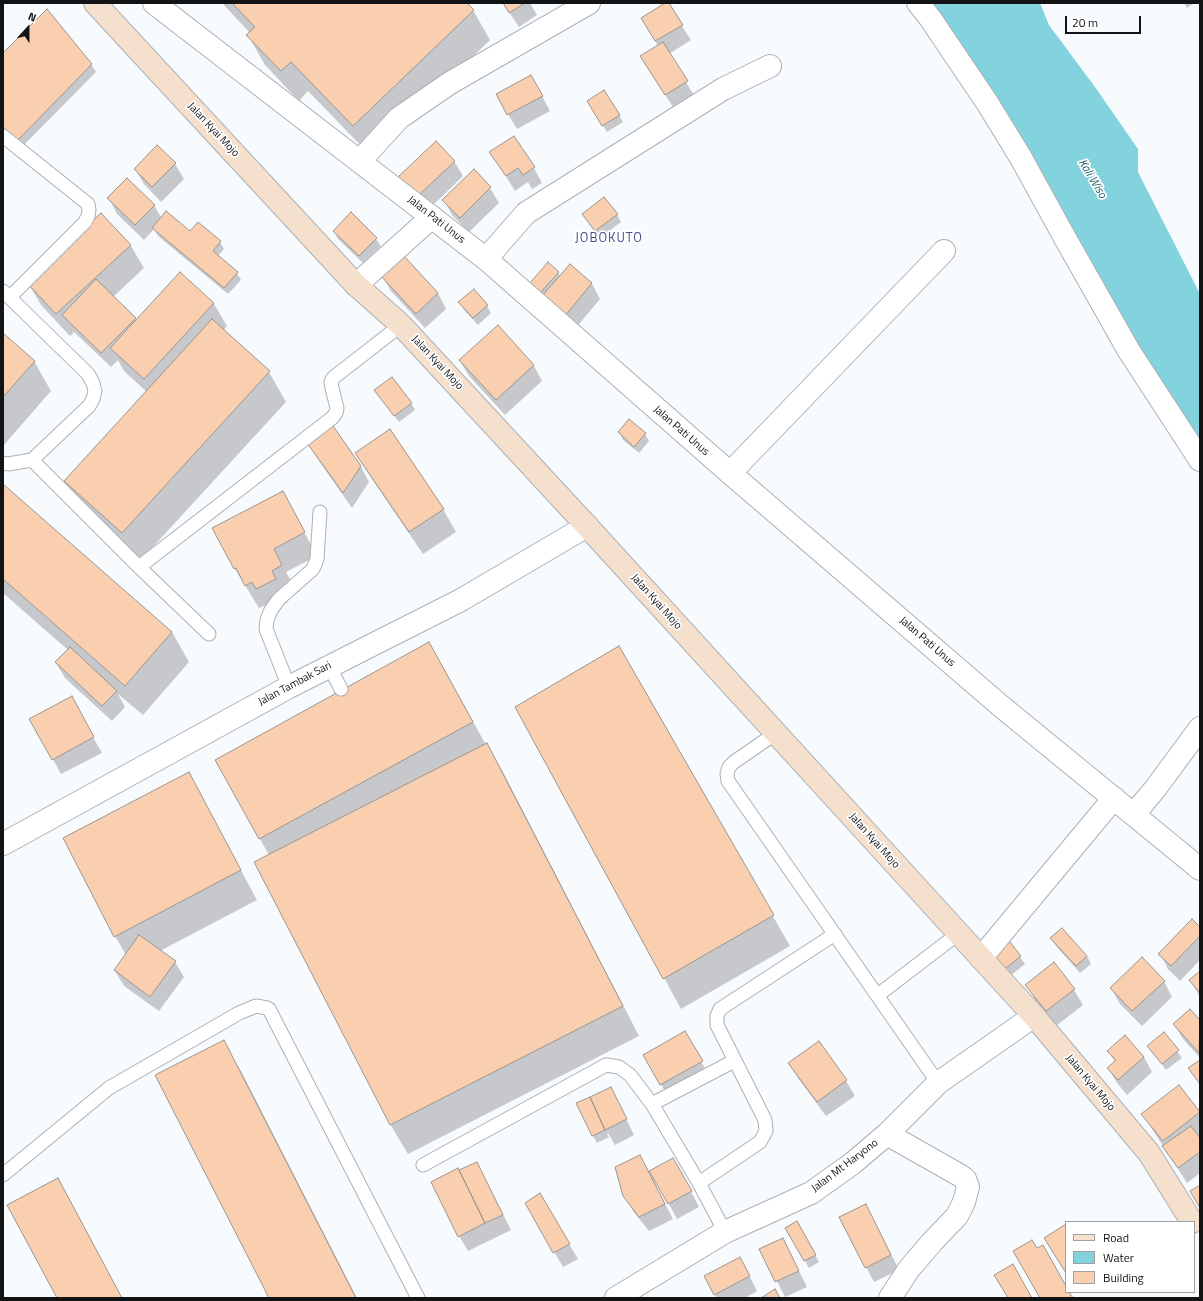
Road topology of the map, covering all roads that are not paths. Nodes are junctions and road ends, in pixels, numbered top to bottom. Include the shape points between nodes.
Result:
1 (95, 3) edge
2 (154, 3) edge
3 (589, 3) edge
4 (918, 3) edge
5 (770, 66) dead end
6 (3, 136) edge
7 (360, 161) junction
8 (432, 217) junction
9 (944, 251) dead end
10 (486, 259) junction
11 (356, 285) junction
12 (6, 294) edge
13 (401, 324) junction
14 (32, 460) junction
15 (1200, 460) edge
16 (3, 463) edge
17 (730, 473) junction
18 (320, 512) dead end
19 (587, 526) junction
20 (138, 567) junction
21 (209, 634) dead end
22 (329, 666) junction
23 (290, 686) junction
24 (342, 689) dead end
25 (1200, 728) edge
26 (776, 733) junction
27 (1114, 798) junction
28 (1134, 814) junction
29 (3, 844) edge
30 (1200, 869) edge
31 (959, 933) junction
32 (835, 934) junction
33 (981, 958) junction
34 (878, 995) junction
35 (1034, 1016) junction
36 (734, 1061) junction
37 (938, 1083) junction
38 (652, 1104) junction
39 (887, 1134) junction
40 (424, 1165) dead end
41 (3, 1175) edge
42 (699, 1183) junction
43 (1191, 1221) edge
44 (725, 1232) junction
45 (625, 1296) edge
46 (418, 1298) edge
47 (890, 1298) edge

1 - 11 main road, Jalan Kyai Mojo
2 - 7 street, Jalan Pati Unus
3 - 7 street via 450,83 399,118
4 - 15 street via 988,104 1130,351
5 - 10 street via 723,89 526,213
6 - 12 lane via 88,204 89,210 84,222
7 - 8 street, Jalan Pati Unus
8 - 10 street, Jalan Pati Unus
8 - 11 street
9 - 17 street
10 - 17 street, Jalan Pati Unus
11 - 13 main road, Jalan Kyai Mojo
12 - 14 lane via 88,374 94,383 95,391 89,406
13 - 19 main road, Jalan Kyai Mojo
13 - 20 lane via 333,378 331,382 337,408 332,418
14 - 16 lane
14 - 20 lane
17 - 27 street, Jalan Pati Unus via 1002,707
18 - 23 lane via 318,560 313,569 279,599 267,620 266,629
19 - 22 street, Jalan Tambak Sari via 461,600
19 - 26 main road, Jalan Kyai Mojo
20 - 21 lane
22 - 23 street, Jalan Tambak Sari
22 - 24 lane
23 - 29 street, Jalan Tambak Sari
25 - 28 street
26 - 31 main road, Jalan Kyai Mojo
26 - 32 lane via 734,762 727,774 728,781
27 - 28 street, Jalan Pati Unus
27 - 33 street
28 - 30 street, Jalan Pati Unus
31 - 33 main road, Jalan Kyai Mojo
31 - 34 lane
32 - 34 lane
32 - 36 lane via 720,1009 716,1016 717,1025
33 - 35 main road, Jalan Kyai Mojo
34 - 37 lane
35 - 37 street, Jalan Mt Haryono
35 - 43 main road, Jalan Kyai Mojo via 1149,1153
36 - 38 lane
36 - 42 lane via 765,1120 766,1131 760,1142
37 - 39 street, Jalan Mt Haryono
38 - 40 lane via 630,1075 619,1067 606,1065
38 - 42 lane
39 - 44 street, Jalan Mt Haryono via 853,1163 811,1193
39 - 47 street via 961,1176 968,1187 957,1216 914,1263
41 - 46 lane via 109,1088 240,1013 256,1006 267,1008
42 - 44 lane
44 - 45 street, Jalan Mt Haryono

